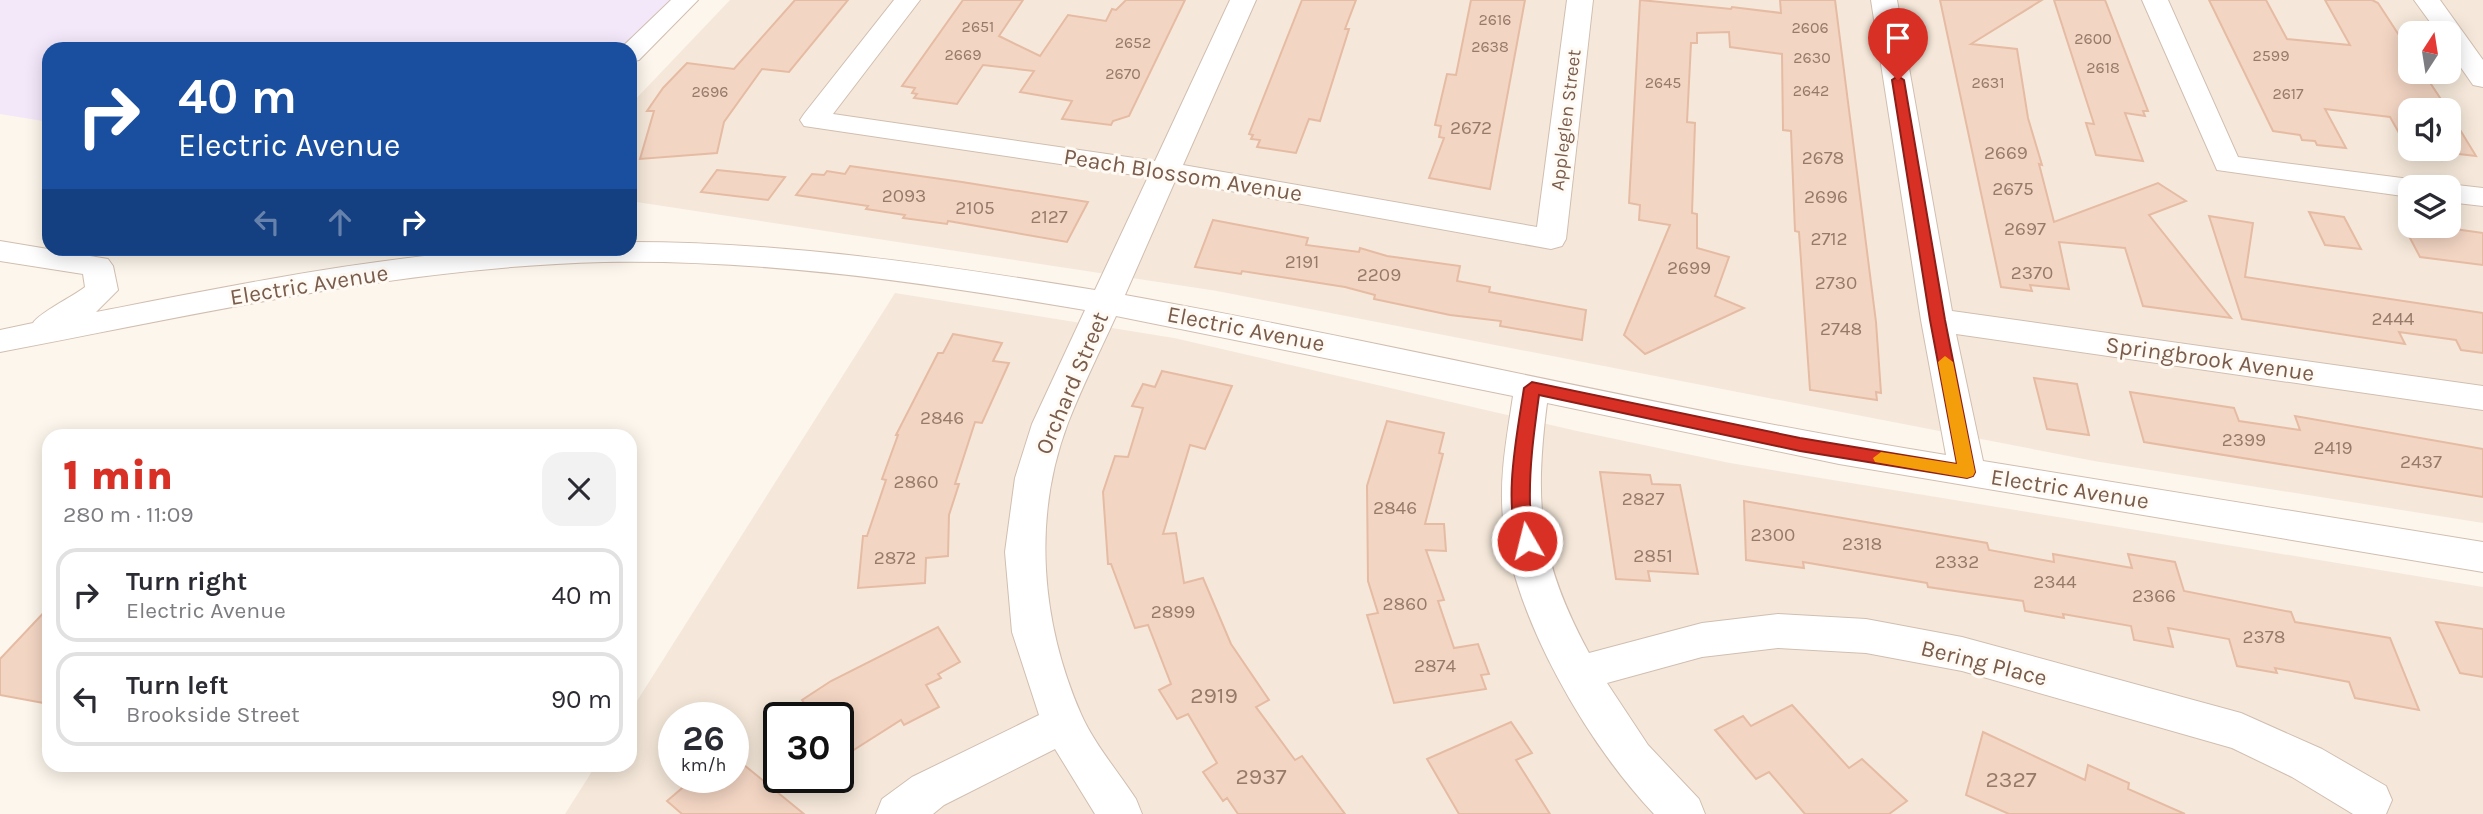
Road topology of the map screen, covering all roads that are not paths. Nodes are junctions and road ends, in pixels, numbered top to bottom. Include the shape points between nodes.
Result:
1 (685, 0) edge
2 (907, 0) edge
3 (1243, 0) edge
4 (1580, 0) edge
5 (1884, 0) edge
6 (2155, 0) edge
7 (2427, 0) edge
8 (637, 47) edge
9 (2483, 79) edge
10 (1166, 171) junction
11 (2398, 186) edge
12 (2461, 194) edge
13 (2483, 197) edge
14 (1551, 239) joint
15 (0, 251) edge
16 (637, 253) edge
17 (470, 256) edge
18 (1106, 303) junction
19 (1937, 320) junction
20 (11, 339) edge
21 (1532, 388) junction
22 (2483, 398) edge
23 (1967, 472) junction
24 (2483, 557) edge
25 (1579, 673) junction
26 (1063, 724) junction
27 (2370, 800) dead end
28 (898, 814) edge
29 (1120, 814) edge
30 (1683, 814) edge

1 - 8 street
2 - 10 street, Peach Blossom Avenue via 814,120
3 - 10 street, Orchard Street
4 - 14 street, Appleglen Street
5 - 19 street
6 - 11 street via 2227,164
7 - 9 street
10 - 14 street, Peach Blossom Avenue
10 - 18 street, Orchard Street
12 - 13 street
15 - 20 street via 97,266 102,290 77,310
16 - 18 street, Electric Avenue via 791,257 896,268
17 - 20 street, Electric Avenue
18 - 21 street, Electric Avenue
18 - 26 street, Orchard Street via 1047,435 1033,478 1024,552 1032,632
19 - 22 street, Springbrook Avenue
19 - 23 street
21 - 23 street, Electric Avenue via 1800,444
21 - 25 street via 1520,471 1522,520 1536,584
23 - 24 street, Electric Avenue
25 - 27 street, Bering Place via 1702,640 1778,631 1866,636 1962,654 2241,732
25 - 30 street via 1628,752
26 - 28 street via 928,791
26 - 29 street, Orchard Street

